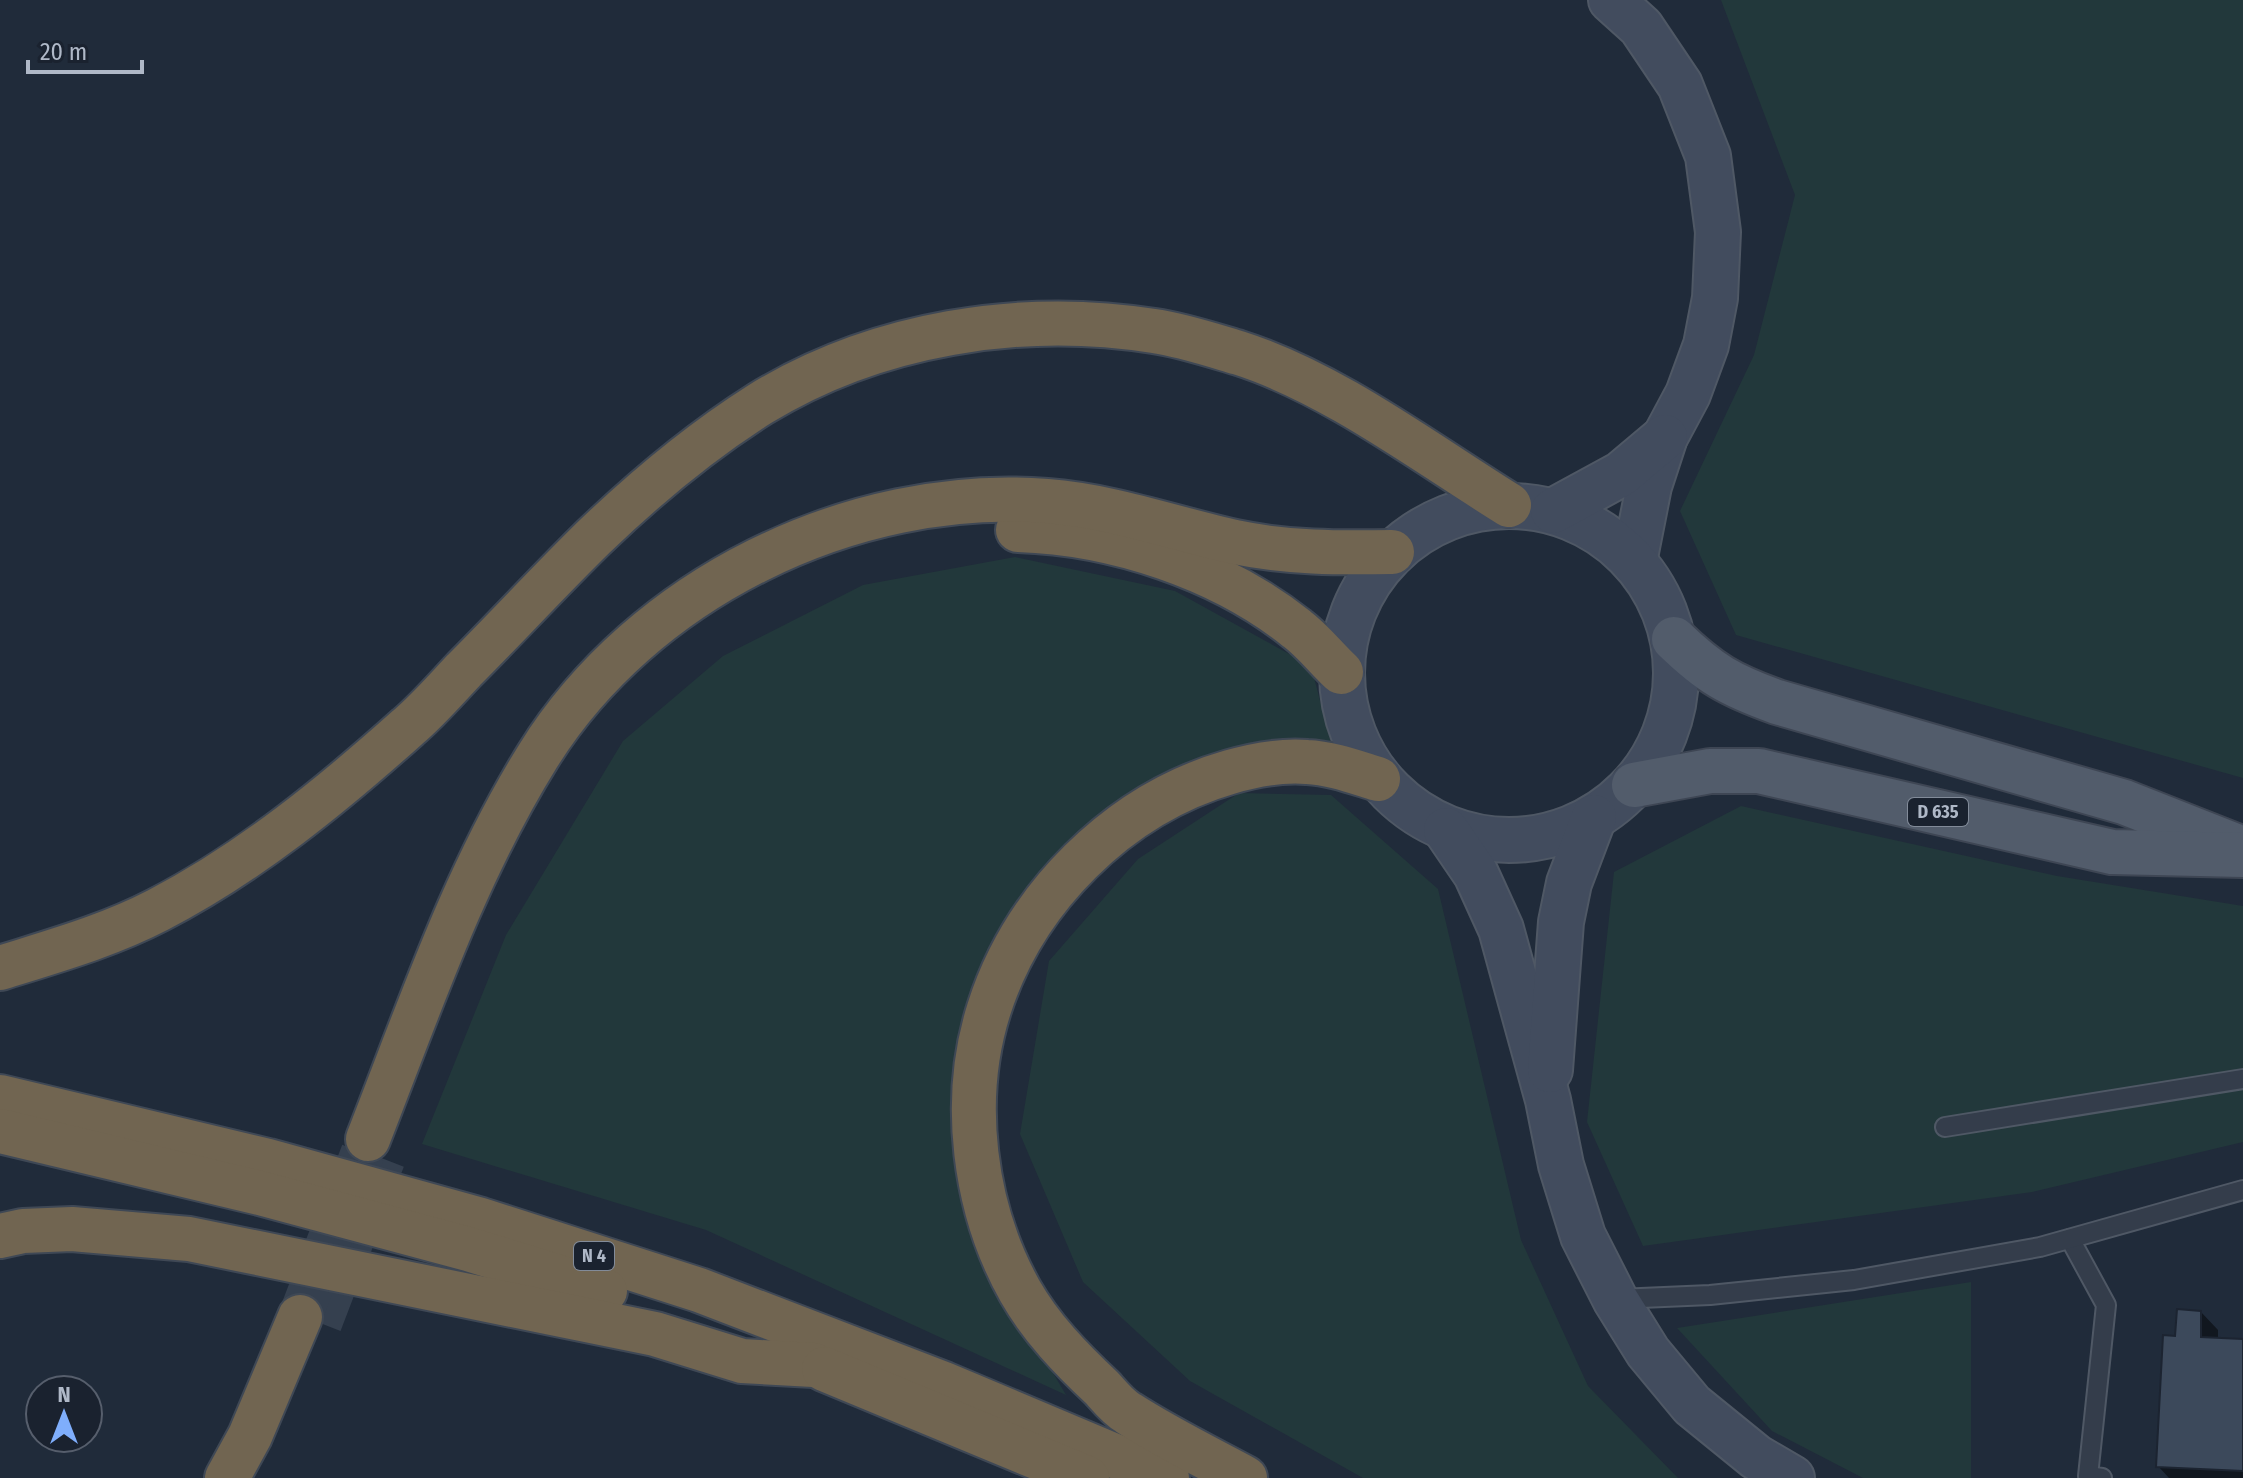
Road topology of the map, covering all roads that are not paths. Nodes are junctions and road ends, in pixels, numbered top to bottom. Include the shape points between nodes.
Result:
1 (1611, 0) edge
2 (1665, 437) junction
3 (1509, 505) junction
4 (1553, 511) junction
5 (1392, 552) junction
6 (1634, 562) junction
7 (1674, 639) junction
8 (1341, 672) junction
9 (1378, 779) junction
10 (1634, 785) junction
11 (1594, 817) junction
12 (1446, 830) junction
13 (2243, 849) edge
14 (2243, 855) edge
15 (0, 968) edge
16 (2243, 1079) edge
17 (0, 1097) edge
18 (1548, 1100) junction
19 (1945, 1127) dead end
20 (0, 1131) edge
21 (2243, 1190) edge
22 (0, 1236) edge
23 (2070, 1239) junction
24 (1615, 1299) junction
25 (814, 1365) junction
26 (227, 1478) edge
27 (261, 1478) edge
28 (1087, 1478) edge
29 (1167, 1478) edge
30 (1245, 1478) edge
31 (1792, 1478) edge
32 (2102, 1478) edge

1 - 2 main road via 1641,27 1680,85 1708,156 1718,232 1706,345
2 - 4 main road via 1621,474
2 - 6 main road
3 - 4 main road
3 - 5 main road via 1467,510 1427,527
3 - 15 highway via 1326,391 1243,354 1156,331 1068,323 916,339 841,364 776,396 686,455 596,535 412,724 242,859 158,910 80,943
4 - 6 main road via 1597,531
5 - 8 main road via 1354,607
5 - 8 highway via 1284,550 1115,512 1048,501 985,500 865,517 787,546 723,580 624,654 572,707 539,755 468,886 378,1141 488,891 519,826 556,767 597,715 645,669 708,620 783,577 856,549 927,532 1045,531 1166,558 1212,578 1260,602
6 - 7 main road via 1652,585
7 - 10 main road via 1677,678 1671,717 1657,753
7 - 13 main road via 1734,686 1777,702 2124,802
8 - 9 main road via 1344,710 1357,746
9 - 12 main road via 1408,808
9 - 30 highway via 1307,762 1259,764 1198,781 1137,814 1053,890 1015,949 989,1010 975,1080 977,1158 991,1227 1021,1291 1065,1354 1126,1412
10 - 11 main road
10 - 14 main road, D 635 via 1710,771 1759,771 2112,852
11 - 12 main road via 1559,833 1521,840
11 - 18 main road via 1569,883 1561,922
12 - 18 main road via 1476,874 1501,929
16 - 19 lane
17 - 29 highway, N 4 via 374,1190 685,1285 944,1384
18 - 24 main road via 1583,1236
20 - 25 highway, N 4 via 468,1249 689,1318
21 - 23 lane
22 - 25 highway via 72,1229 189,1239 655,1334 742,1361
23 - 24 lane via 1854,1280
23 - 32 lane via 2106,1305 2088,1476
24 - 31 main road via 1648,1352 1692,1405 1756,1457
25 - 28 highway, N 4
26 - 27 highway via 310,1320

